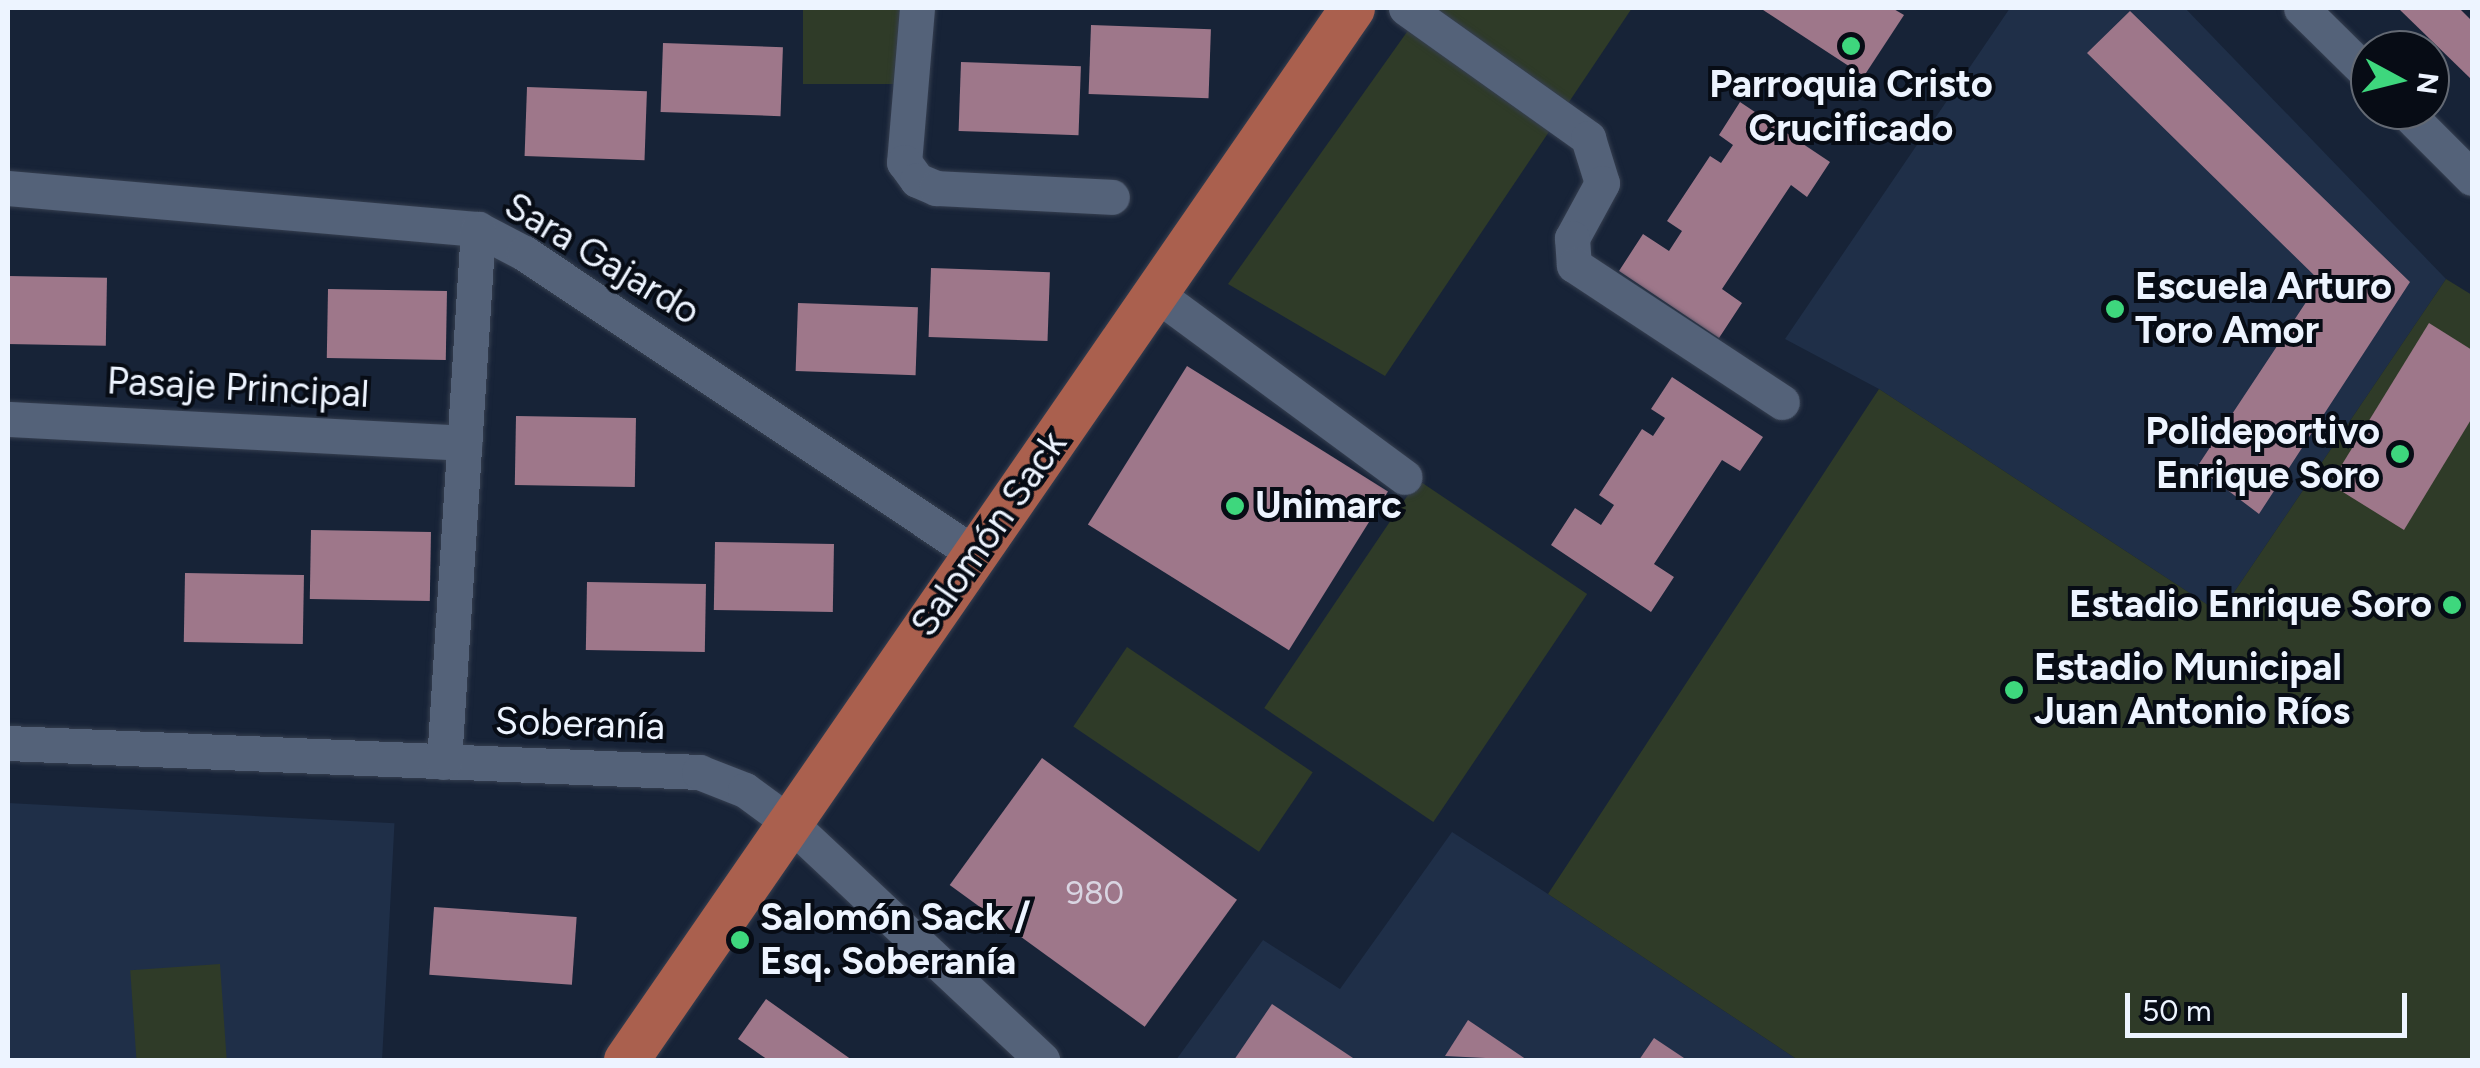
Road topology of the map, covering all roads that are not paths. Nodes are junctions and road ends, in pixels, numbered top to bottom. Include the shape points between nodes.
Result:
1 (918, 8) edge
2 (1352, 8) edge
3 (1406, 8) edge
4 (2301, 8) edge
5 (2350, 56) edge
6 (2424, 130) edge
7 (2472, 178) edge
8 (8, 188) edge
9 (1112, 196) dead end
10 (478, 230) junction
11 (1154, 293) junction
12 (1782, 402) dead end
13 (8, 419) edge
14 (464, 442) junction
15 (1405, 477) dead end
16 (975, 554) junction
17 (8, 743) edge
18 (444, 762) junction
19 (790, 823) junction
20 (626, 1060) edge
21 (1042, 1060) edge

1 - 9 street via 904,162 917,180 936,188
2 - 11 main road, Salomón Sack
3 - 12 street via 1588,138 1602,184 1572,238 1574,265
4 - 5 street
6 - 7 street
8 - 10 street, Sara Gajardo
10 - 14 street
10 - 16 street, Sara Gajardo via 524,252
11 - 15 street
11 - 16 main road, Salomón Sack
13 - 14 street, Pasaje Principal
14 - 18 street
16 - 19 main road, Salomón Sack
17 - 18 street, Soberanía
18 - 19 street, Soberanía via 700,772 745,790
19 - 20 main road, Salomón Sack
19 - 21 street, Soberanía

